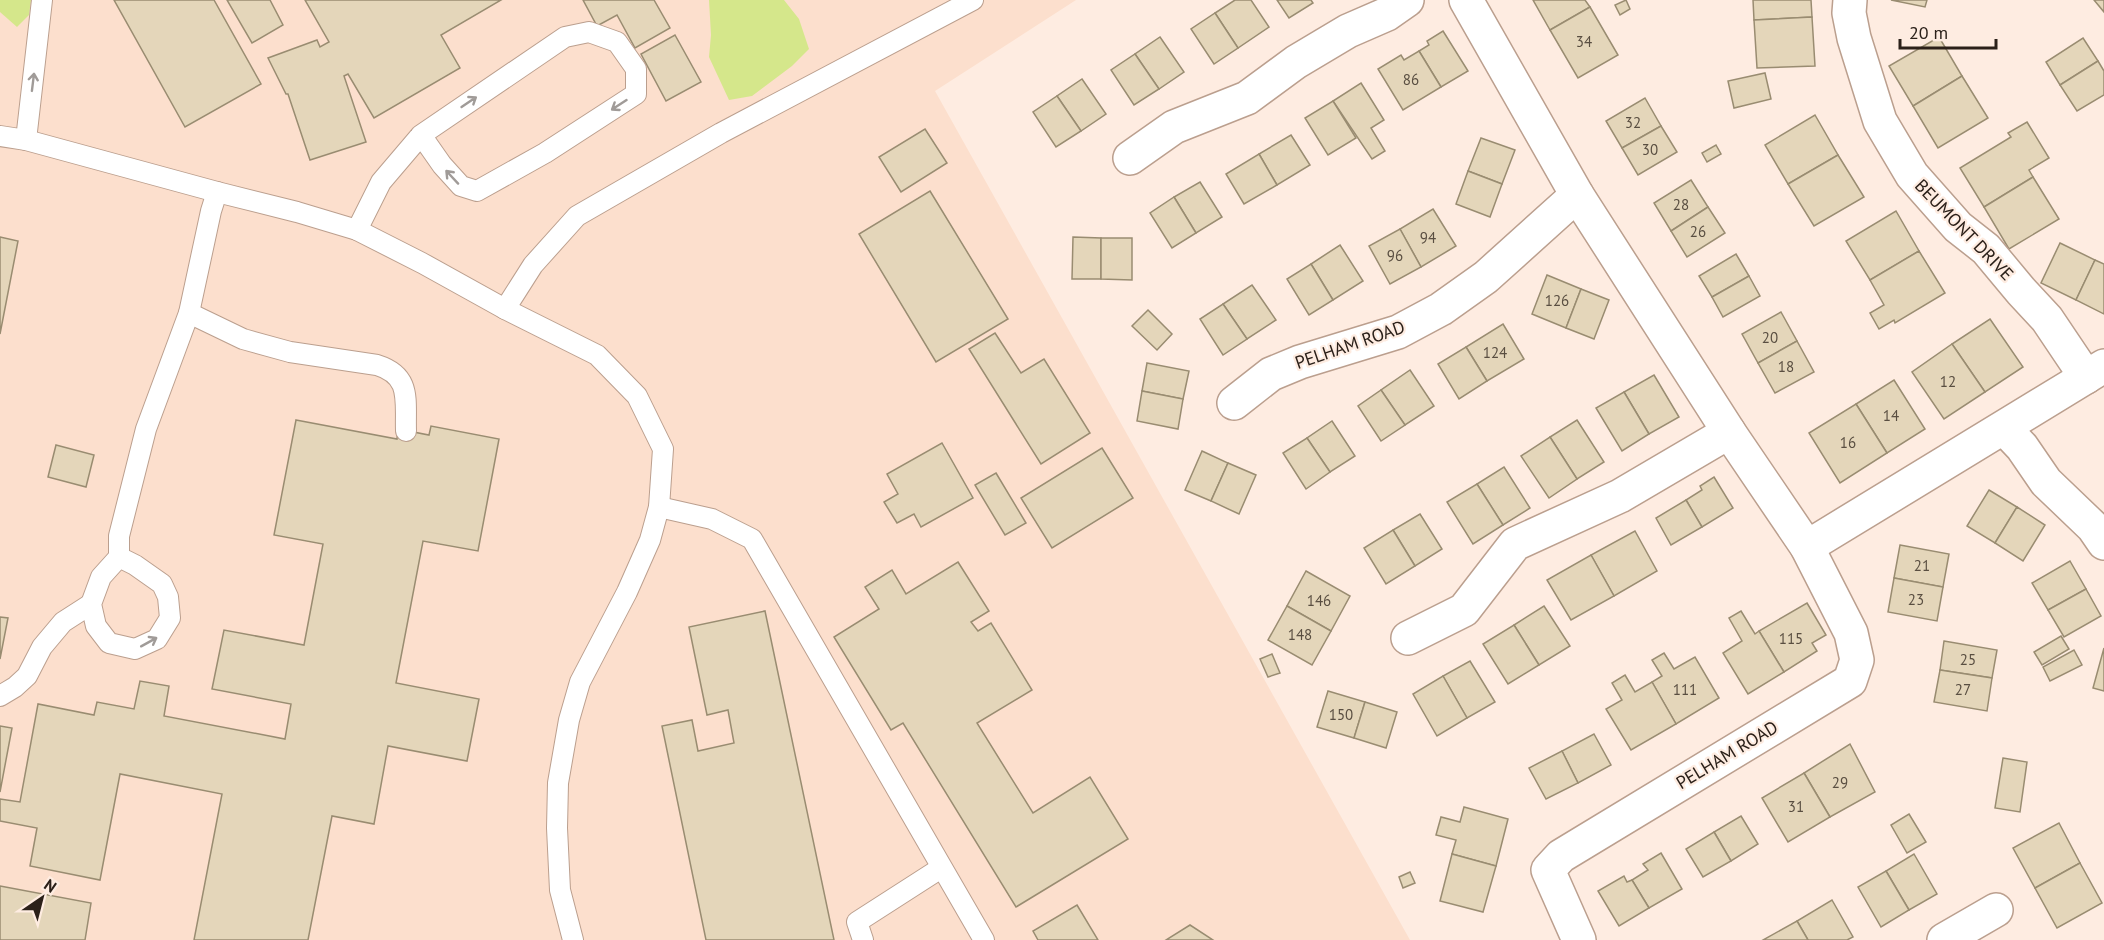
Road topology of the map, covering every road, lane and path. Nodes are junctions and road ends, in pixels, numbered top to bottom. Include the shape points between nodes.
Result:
1 (42, 0) edge
2 (973, 0) edge
3 (1407, 0) edge
4 (1466, 0) edge
5 (1850, 0) edge
6 (420, 135) junction
7 (0, 136) edge
8 (26, 140) junction
9 (1130, 158) dead end
10 (217, 192) junction
11 (1577, 195) junction
12 (357, 230) junction
13 (505, 309) junction
14 (189, 313) junction
15 (2095, 372) edge
16 (1234, 403) dead end
17 (2004, 428) junction
18 (406, 430) dead end
19 (1729, 432) junction
20 (659, 507) junction
21 (2104, 543) edge
22 (1807, 547) junction
23 (119, 557) junction
24 (91, 604) junction
25 (1408, 638) dead end
26 (0, 696) edge
27 (941, 868) junction
28 (1996, 910) dead end
29 (573, 940) edge
30 (863, 940) edge
31 (984, 940) edge
32 (1579, 940) edge
33 (1944, 940) edge

8 -> 1 lane
2 - 13 lane via 721,133 577,216 533,265
3 - 9 street via 1296,62 1247,98 1174,127
4 - 11 street, PELHAM ROAD
5 - 15 street, BEUMONT DRIVE via 1854,38 1880,121 1912,176 1958,227 1986,249
6 -> 6 lane via 565,37 590,32 617,42 636,69 636,94 477,191 461,186
6 - 12 lane via 381,182
7 - 8 lane
8 - 10 lane
10 - 12 lane
10 - 14 lane
11 - 16 street, PELHAM ROAD via 1486,277 1441,309 1398,332 1306,359 1271,374
11 - 19 street, PELHAM ROAD
12 - 13 lane
13 - 20 lane via 597,355 637,396 663,449
14 - 18 lane via 243,339 290,352 390,369 402,380
14 - 23 lane via 146,429 119,536
15 - 17 street
17 - 21 street via 2046,482 2093,527
17 - 22 street
19 - 22 street, PELHAM ROAD
19 - 25 street via 1620,496 1515,544 1464,610
20 - 27 lane via 712,519 752,538
20 - 29 lane via 650,540 627,592 580,682 569,720 558,783 557,828 560,890
22 - 32 street, PELHAM ROAD via 1851,633 1857,660 1850,681 1561,856 1548,870
23 - 24 lane via 100,577
24 -> 23 lane via 96,626 109,643 135,649 157,639 170,618 162,584
24 - 26 lane via 63,622 42,647 27,676
27 - 30 lane via 857,922
27 - 31 lane
28 - 33 street

